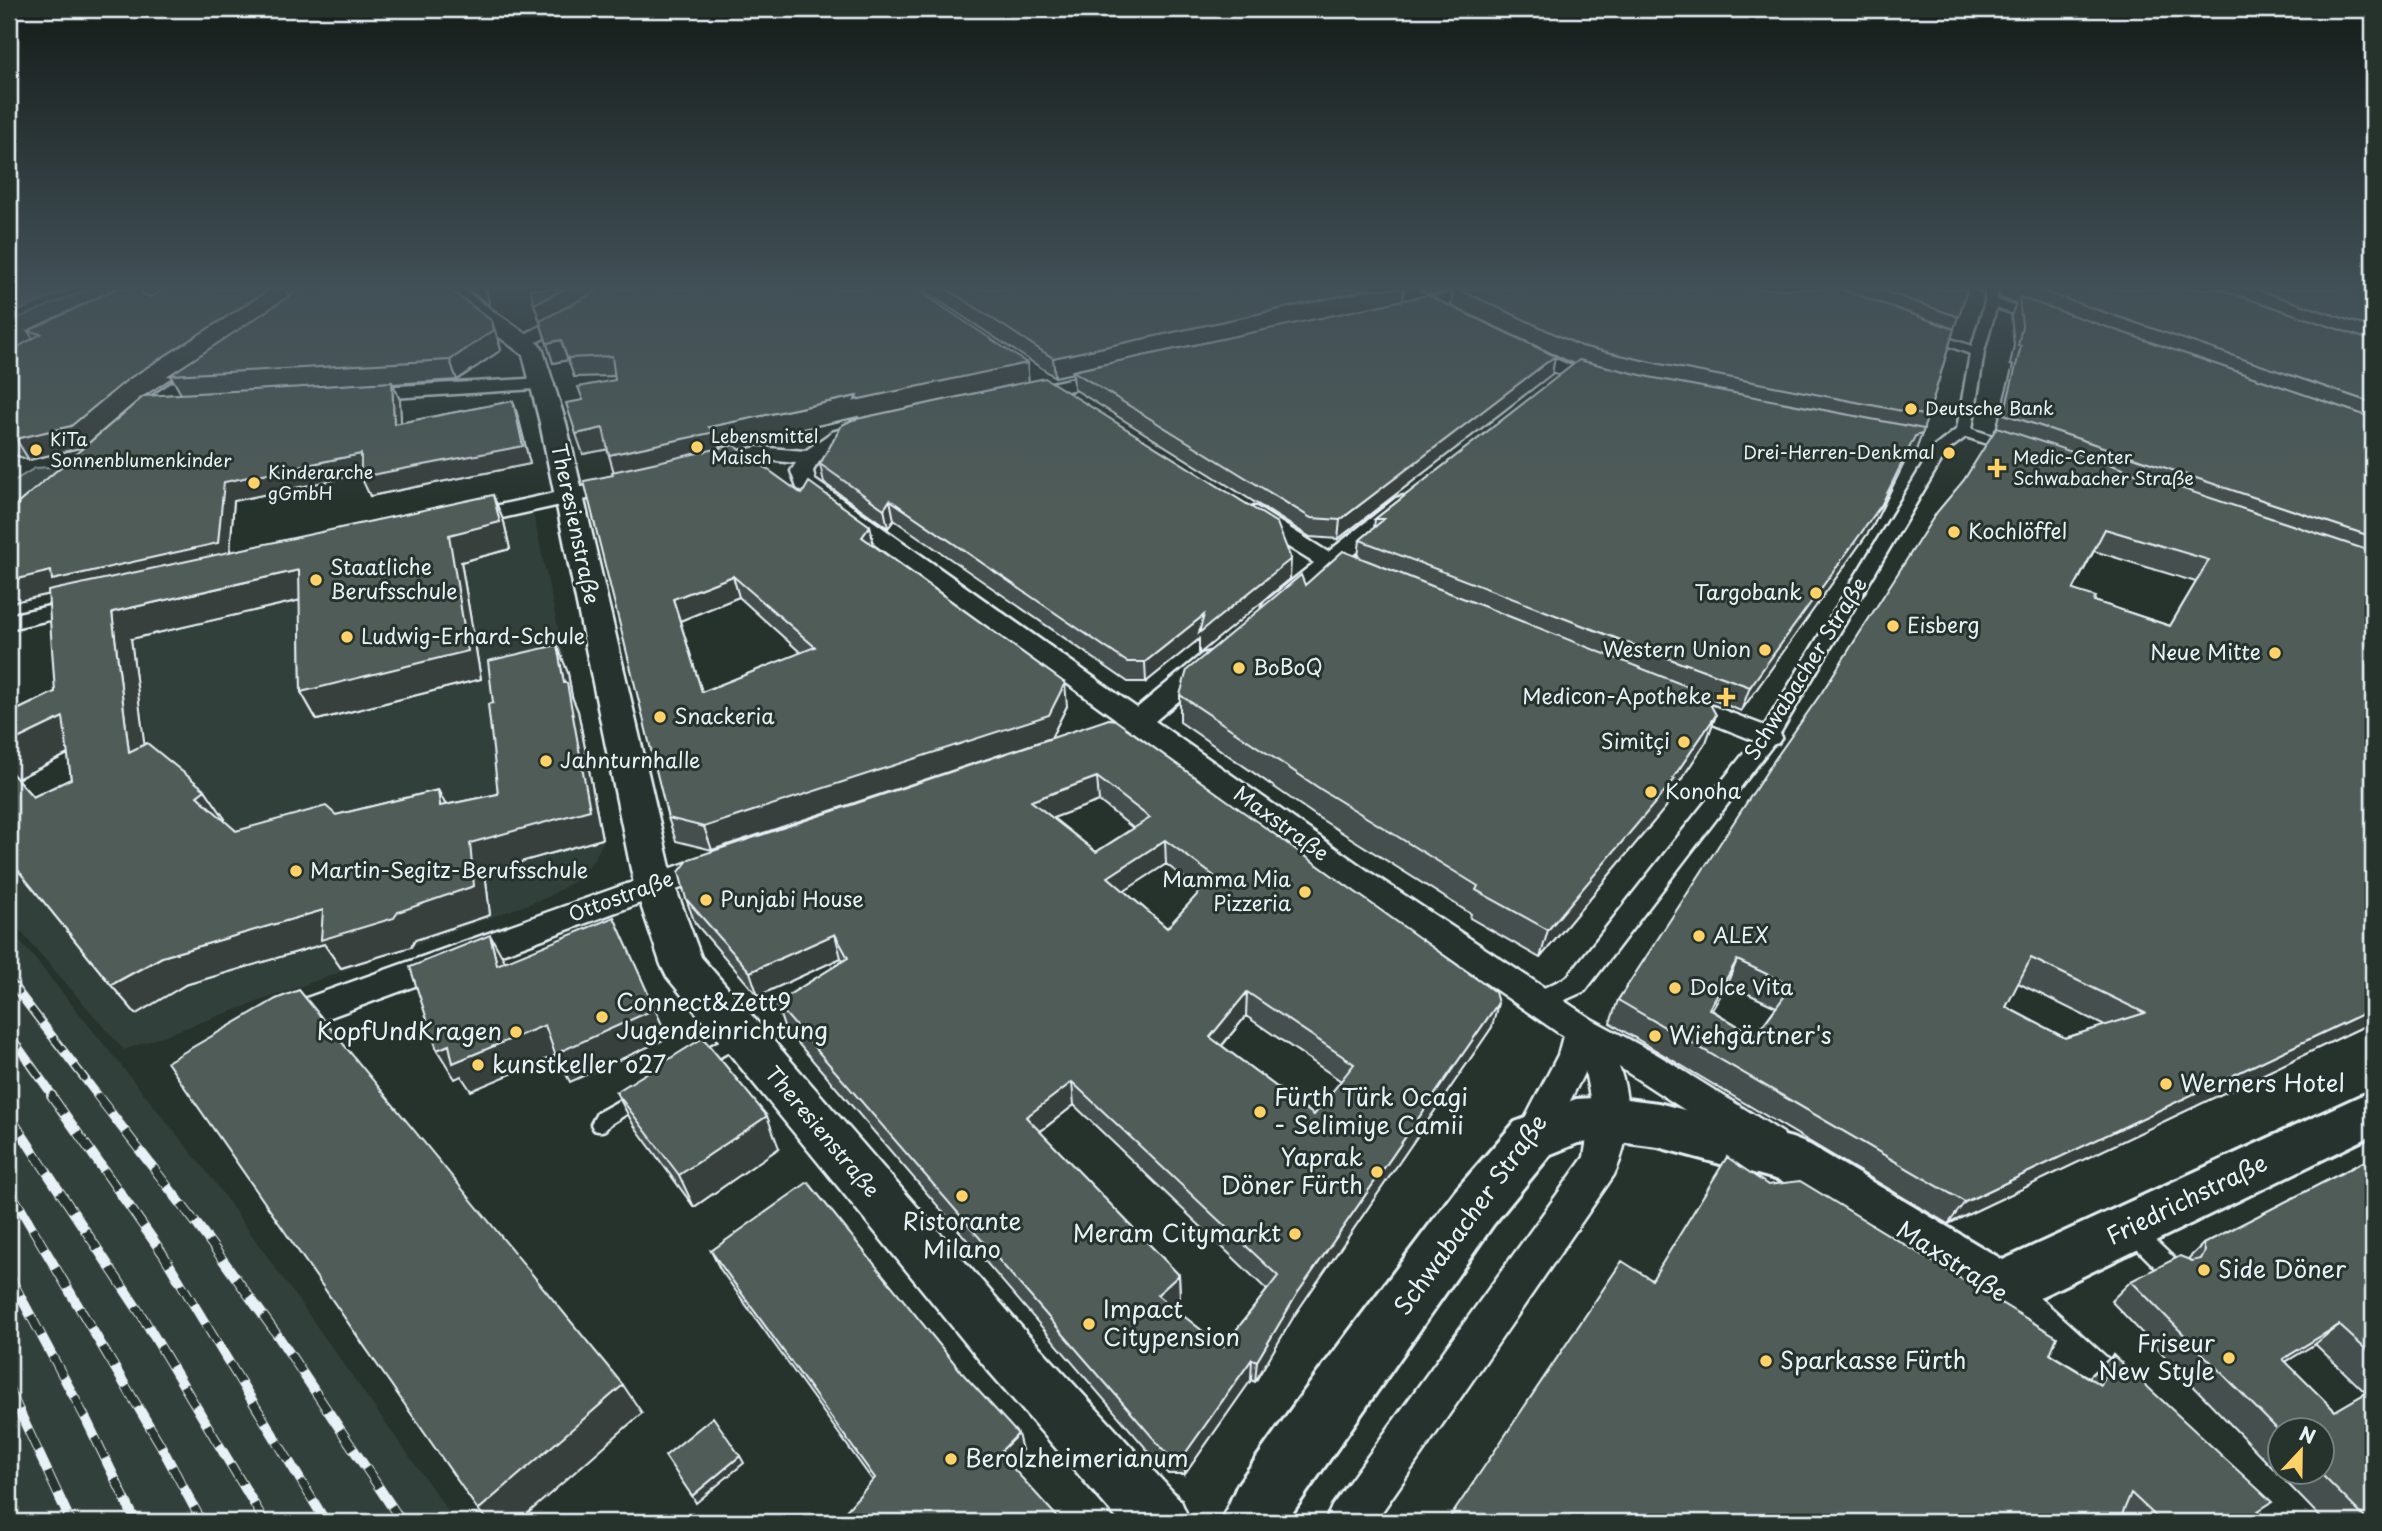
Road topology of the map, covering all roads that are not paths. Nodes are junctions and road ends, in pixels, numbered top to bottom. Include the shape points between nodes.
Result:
1 (218, 360) edge
2 (536, 360) edge
3 (1545, 360) edge
4 (1977, 360) edge
5 (1133, 370) edge
6 (1570, 372) junction
7 (1031, 374) dead end
8 (544, 384) junction
9 (1621, 384) edge
10 (1550, 387) edge
11 (1053, 388) junction
12 (339, 395) edge
13 (998, 400) edge
14 (189, 403) edge
15 (1076, 403) edge
16 (148, 405) junction
17 (890, 423) edge
18 (122, 428) edge
19 (1964, 431) junction
20 (2030, 454) edge
21 (808, 458) junction
22 (690, 469) edge
23 (649, 478) edge
24 (1425, 486) edge
25 (569, 496) junction
26 (1236, 504) edge
27 (445, 524) edge
28 (1328, 562) junction
29 (1367, 578) edge
30 (112, 599) edge
31 (9, 622) edge
32 (1256, 622) edge
33 (1226, 648) edge
34 (1651, 690) edge
35 (1138, 721) junction
36 (1100, 734) edge
37 (1768, 737) junction
38 (746, 853) edge
39 (654, 884) junction
40 (1538, 1002) junction
41 (256, 1030) edge
42 (1581, 1030) junction
43 (740, 1037) junction
44 (683, 1071) edge
45 (660, 1085) edge
46 (2373, 1111) edge
47 (1611, 1119) junction
48 (600, 1124) dead end
49 (1533, 1138) junction
50 (1792, 1161) junction
51 (2129, 1228) junction
52 (2172, 1270) edge
53 (2001, 1289) junction
54 (2148, 1423) edge
55 (1261, 1517) edge
56 (1160, 1522) edge
57 (1348, 1522) edge

1 - 16 street
2 - 8 street, Theresienstraße
3 - 6 street
4 - 19 street
5 - 11 street
6 - 9 street
6 - 10 street
7 - 11 street
8 - 12 street
8 - 25 street, Theresienstraße
11 - 13 street
11 - 15 street
14 - 16 street
16 - 18 street
17 - 21 street via 849,431
19 - 20 street
19 - 37 street, Schwabacher Straße via 1934,447
21 - 22 street via 757,453
21 - 35 street, Maxstraße via 802,471 805,483
23 - 25 street
24 - 28 street
25 - 27 street
25 - 39 street, Theresienstraße
26 - 28 street
28 - 29 street
28 - 32 street
30 - 31 street
33 - 35 street
34 - 37 street
35 - 36 street
35 - 40 street, Maxstraße
37 - 40 street, Schwabacher Straße via 1576,984
38 - 39 street, Ottostraße
39 - 41 street, Ottostraße
39 - 43 street, Theresienstraße via 682,965
40 - 42 street, Maxstraße
42 - 47 street via 1610,1086
42 - 49 street, Schwabacher Straße via 1575,1056
42 - 50 street, Maxstraße via 1646,1065
43 - 44 lane
43 - 56 street, Theresienstraße via 1005,1349
45 - 48 lane
46 - 51 main road, Friedrichstraße
47 - 49 main road, Maxstraße via 1576,1121
47 - 50 main road, Maxstraße via 1683,1130
47 - 57 street via 1601,1163 1581,1194
49 - 55 main road, Schwabacher Straße via 1474,1208
50 - 53 main road, Maxstraße
51 - 52 lane
51 - 53 main road, Friedrichstraße
53 - 54 street, Maxstraße

